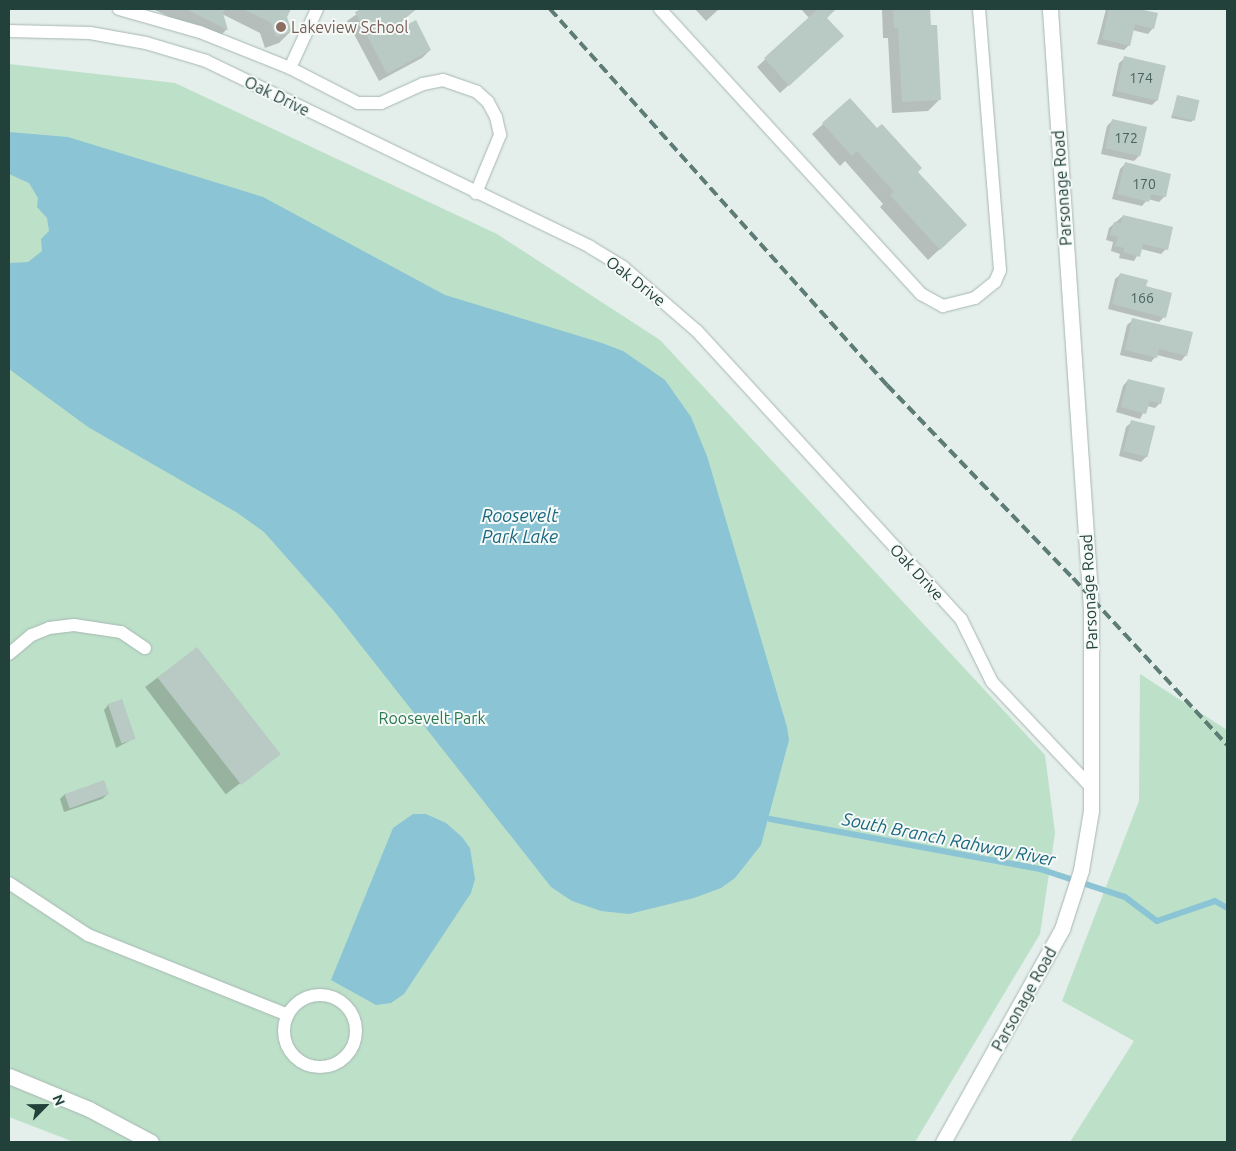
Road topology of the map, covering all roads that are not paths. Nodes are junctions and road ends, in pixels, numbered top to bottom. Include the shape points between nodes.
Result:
1 (119, 9) edge
2 (317, 9) edge
3 (660, 9) edge
4 (979, 9) edge
5 (1050, 9) edge
6 (9, 31) edge
7 (290, 68) junction
8 (476, 193) junction
9 (145, 648) dead end
10 (9, 654) edge
11 (1092, 788) junction
12 (9, 883) edge
13 (288, 1014) junction
14 (9, 1076) edge
15 (151, 1142) edge
16 (943, 1142) edge

1 - 7 lane via 200,32
2 - 7 lane
3 - 4 lane via 922,294 943,306 976,298 995,282 1000,270
5 - 11 street, Parsonage Road via 1091,592
6 - 8 lane, Oak Drive via 90,33 146,43 206,61
7 - 8 lane via 368,105 381,103 423,84 443,80 477,92 492,110 500,135
8 - 11 lane, Oak Drive via 590,247 623,267 697,331 961,619 992,682
9 - 10 lane via 121,632 74,625 49,628 32,635
11 - 16 street, Parsonage Road via 1081,870 1074,894 1043,967
12 - 13 lane via 88,935
13 - 13 lane via 284,1038 288,1049 305,1064 328,1067 339,1062 354,1044 354,1020 348,1009 328,996 305,998
14 - 15 street via 89,1109

